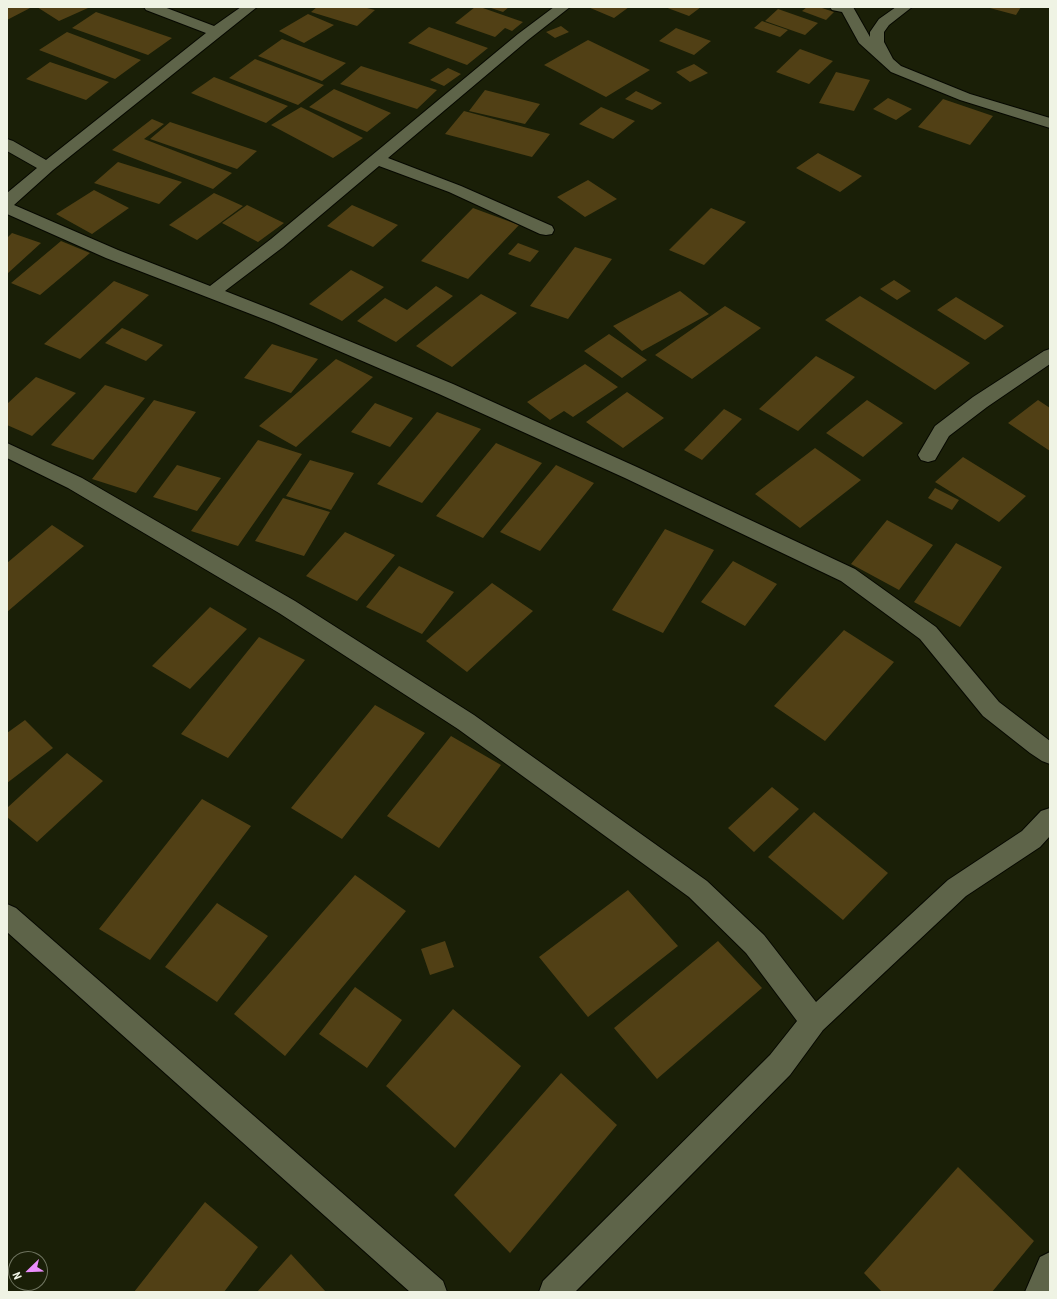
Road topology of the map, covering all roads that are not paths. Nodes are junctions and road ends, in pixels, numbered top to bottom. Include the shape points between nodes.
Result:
1 (151, 7) edge
2 (250, 7) edge
3 (563, 7) edge
4 (905, 7) edge
5 (847, 8) edge
6 (216, 32) junction
7 (886, 60) junction
8 (1050, 124) edge
9 (7, 144) edge
10 (376, 159) junction
11 (47, 166) junction
12 (7, 202) edge
13 (7, 208) edge
14 (546, 230) dead end
15 (212, 293) junction
16 (1050, 354) edge
17 (7, 450) edge
18 (928, 455) dead end
19 (1050, 754) edge
20 (1050, 819) edge
21 (7, 916) edge
22 (814, 1021) junction
23 (432, 1292) edge
24 (554, 1292) edge

1 - 6 street
2 - 6 street
3 - 10 street via 523,36
4 - 7 street via 884,22 877,32 877,42
5 - 7 street via 864,40
6 - 11 street
7 - 8 street via 896,69 965,97
9 - 11 street
10 - 14 street via 454,189
10 - 15 street via 277,243
11 - 12 street
13 - 15 street via 112,254
15 - 19 street via 280,319 446,390 632,473 848,575 928,633 991,709
16 - 18 street via 942,431
17 - 22 street via 75,483 287,607 466,722 698,889 755,944
20 - 22 street via 1031,839 957,888
21 - 23 street
22 - 24 street via 780,1065

